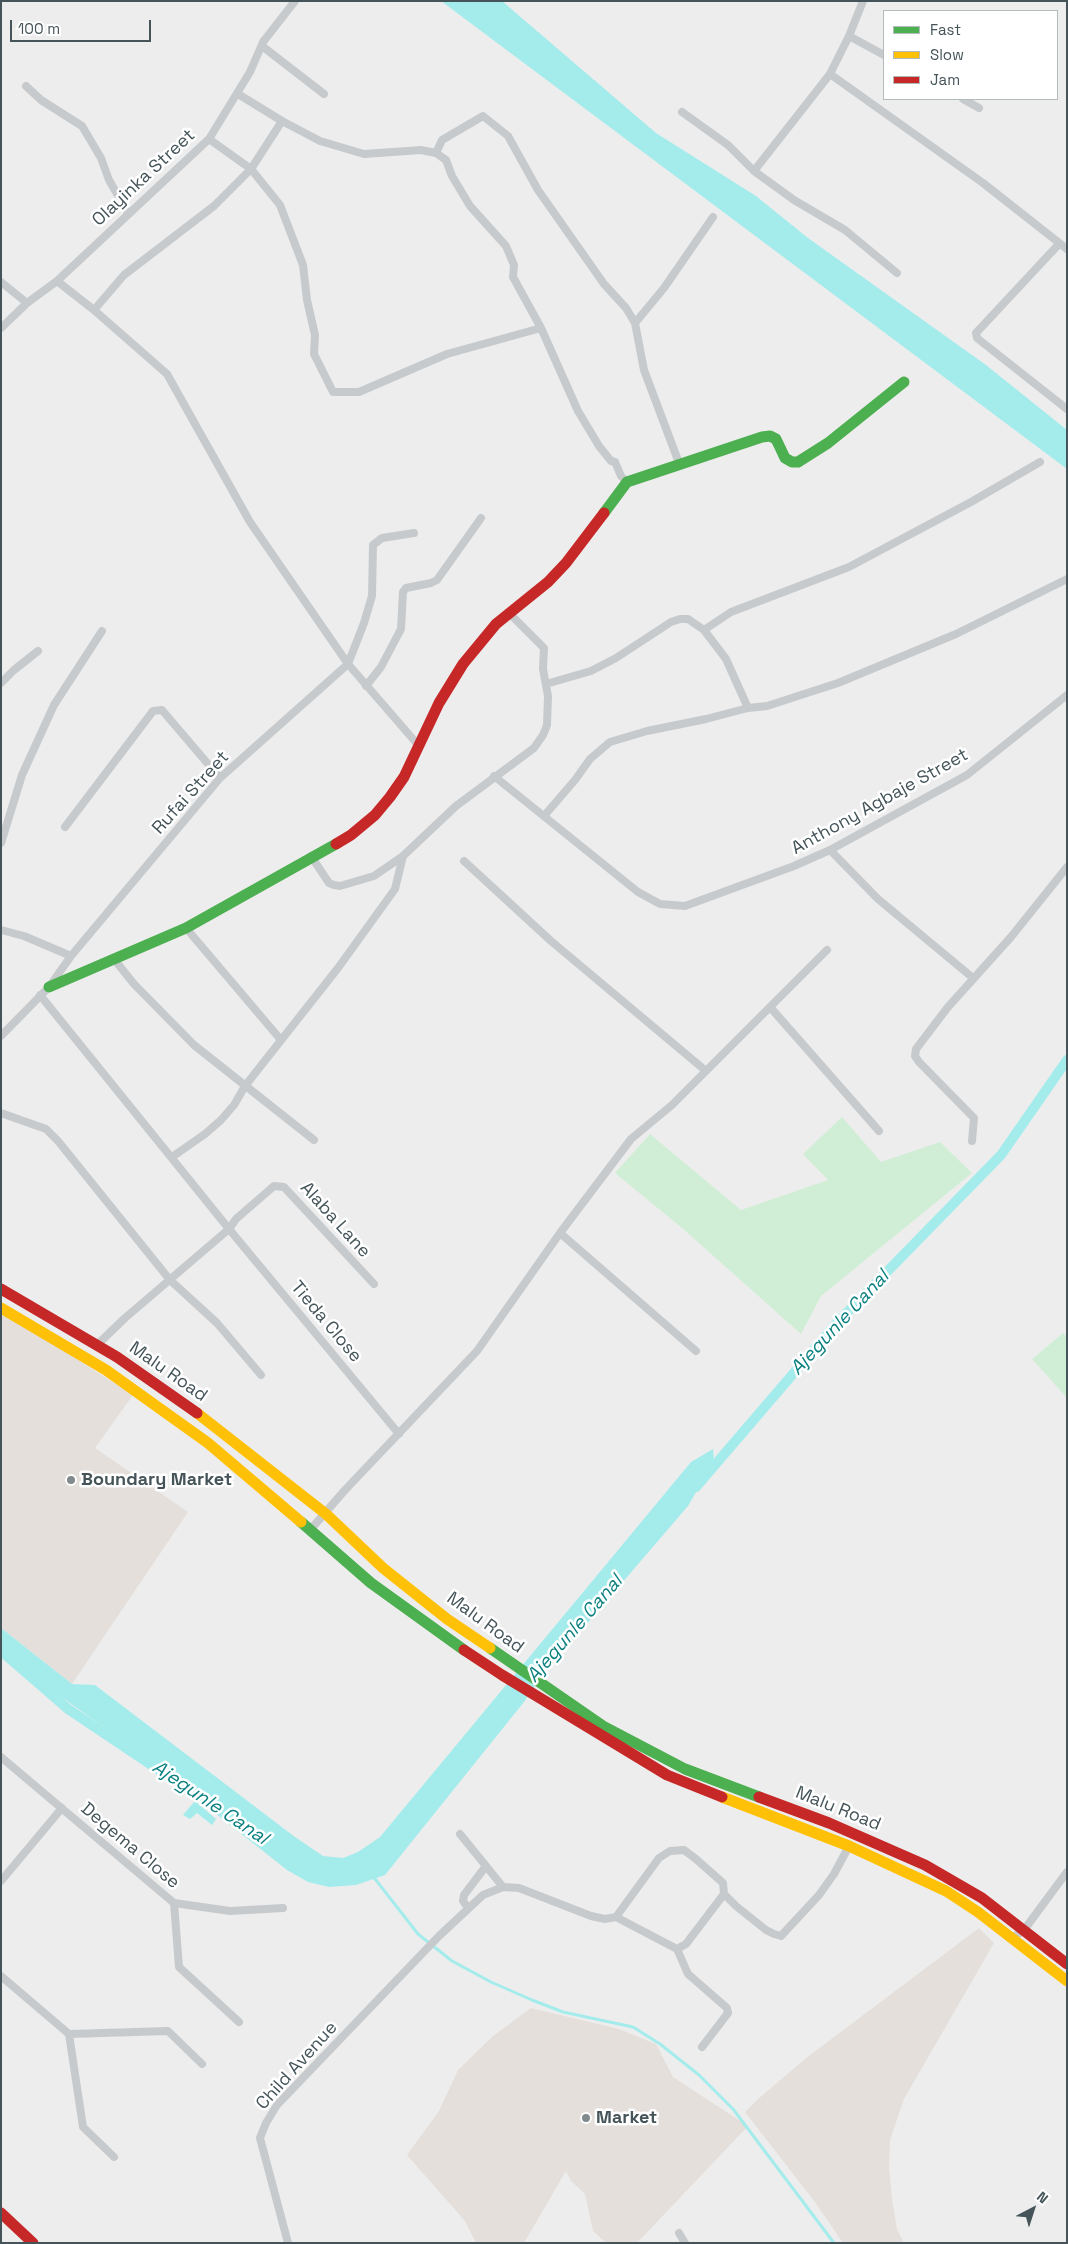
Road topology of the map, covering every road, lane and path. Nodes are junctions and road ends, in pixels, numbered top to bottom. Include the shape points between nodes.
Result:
1 (860, 2) edge
2 (293, 3) edge
3 (849, 36) junction
4 (263, 44) junction
5 (883, 54) edge
6 (830, 74) junction
7 (26, 86) dead end
8 (238, 94) junction
9 (324, 94) dead end
10 (965, 100) edge
11 (979, 108) dead end
12 (682, 112) dead end
13 (282, 121) junction
14 (209, 139) junction
15 (436, 153) junction
16 (251, 170) junction
17 (754, 171) junction
18 (128, 213) junction
19 (713, 217) dead end
20 (1060, 244) junction
21 (1067, 250) edge
22 (897, 273) dead end
23 (57, 281) junction
24 (1, 282) edge
25 (27, 303) junction
26 (94, 310) junction
27 (635, 324) junction
28 (1, 328) edge
29 (541, 328) junction
30 (904, 382) dead end
31 (1067, 409) edge
32 (1040, 462) dead end
33 (679, 463) junction
34 (627, 482) junction
35 (481, 518) dead end
36 (414, 533) dead end
37 (1067, 579) edge
38 (510, 614) junction
39 (704, 630) junction
40 (102, 631) dead end
41 (38, 652) dead end
42 (348, 664) junction
43 (1, 683) edge
44 (546, 684) junction
45 (366, 686) junction
46 (1067, 695) edge
47 (748, 708) junction
48 (419, 746) junction
49 (494, 776) junction
50 (220, 778) junction
51 (544, 816) junction
52 (65, 827) dead end
53 (1, 843) edge
54 (830, 850) junction
55 (311, 856) junction
56 (403, 856) junction
57 (464, 861) dead end
58 (1067, 867) edge
59 (186, 928) junction
60 (1, 930) edge
61 (827, 950) dead end
62 (71, 956) junction
63 (114, 959) junction
64 (973, 978) junction
65 (49, 987) junction
66 (40, 996) junction
67 (770, 1008) junction
68 (1, 1036) edge
69 (280, 1040) junction
70 (706, 1071) junction
71 (245, 1086) junction
72 (1, 1113) edge
73 (879, 1131) dead end
74 (314, 1140) dead end
75 (972, 1141) dead end
76 (172, 1157) junction
77 (228, 1229) junction
78 (560, 1233) junction
79 (170, 1280) junction
80 (374, 1284) dead end
81 (1, 1288) edge
82 (1, 1308) edge
83 (96, 1345) junction
84 (696, 1351) dead end
85 (117, 1357) junction
86 (106, 1370) junction
87 (261, 1374) dead end
88 (399, 1434) junction
89 (326, 1514) junction
90 (311, 1530) junction
91 (543, 1693) junction
92 (1, 1757) edge
93 (62, 1808) junction
94 (805, 1814) junction
95 (801, 1829) junction
96 (460, 1834) dead end
97 (849, 1846) junction
98 (486, 1866) junction
99 (1067, 1872) edge
100 (1, 1880) edge
101 (503, 1887) junction
102 (724, 1894) junction
103 (174, 1903) junction
104 (283, 1908) dead end
105 (468, 1908) junction
106 (616, 1917) junction
107 (1024, 1930) junction
108 (1011, 1939) junction
109 (677, 1949) junction
110 (1067, 1964) edge
111 (1, 1976) edge
112 (1067, 1981) edge
113 (239, 2022) dead end
114 (69, 2034) junction
115 (702, 2047) dead end
116 (202, 2064) dead end
117 (114, 2157) dead end
118 (1, 2213) edge
119 (679, 2232) dead end
120 (33, 2243) edge
121 (288, 2243) edge
122 (685, 2243) edge

1 - 3 street
2 - 4 street, Olayinka Street
3 - 5 street
3 - 6 street
4 - 8 street, Olayinka Street
4 - 9 street
6 - 17 street
6 - 20 street via 983,183
7 - 18 street via 41,100 82,126
8 - 13 street
8 - 14 street, Olayinka Street
10 - 11 street
12 - 17 street via 728,145
13 - 15 street via 320,141 364,154 421,150
13 - 16 street
14 - 16 street
14 - 18 street, Olayinka Street
15 - 27 street via 442,140 484,116 508,136 538,190
15 - 29 street via 446,160 470,206 506,246 514,264 513,277
16 - 26 street via 214,206 124,275
16 - 29 street via 280,205 303,265 314,354 333,392 359,392 447,354
17 - 22 street via 844,230
18 - 23 street, Olayinka Street
19 - 27 street
20 - 21 street
20 - 31 street via 976,333 977,338
23 - 25 street, Olayinka Street
23 - 26 street
24 - 25 street
25 - 28 street, Olayinka Street
26 - 42 street via 167,374 250,522
27 - 33 street via 644,370
29 - 34 street via 578,411 599,446 615,462
30 - 33 main road via 828,443 798,462 785,458 776,439 770,436
32 - 39 street via 850,567 731,612
33 - 34 main road
34 - 38 main road via 566,563
35 - 45 street via 436,580 431,584 406,588 403,592 400,629 382,667
36 - 42 street via 382,538 373,545 372,596
37 - 47 street via 956,634 838,684 766,706
38 - 44 street via 544,648
38 - 48 main road via 496,624 463,664 439,703
39 - 44 street via 688,619 680,619 599,667
39 - 47 street via 726,659
40 - 53 street via 54,705 22,774
41 - 43 street
42 - 45 street
42 - 50 street, Rufai Street
44 - 49 street via 547,726 543,735 534,748
45 - 48 street
46 - 54 street, Anthony Agbaje Street via 967,775
47 - 51 street via 610,742 590,759
48 - 55 main road via 404,777 374,815 351,835
49 - 51 street, Anthony Agbaje Street
49 - 56 street via 456,806
50 - 52 street via 162,710 153,711
50 - 62 street, Rufai Street
51 - 54 street, Anthony Agbaje Street via 638,892 660,904 685,906
54 - 64 street via 878,899
55 - 56 street via 329,883 340,886 374,876
55 - 59 main road
56 - 69 street via 395,889 338,968
57 - 70 street via 551,941
58 - 64 street via 1011,937
59 - 63 main road
59 - 69 street
60 - 62 street
61 - 67 street
62 - 65 street, Rufai Street
63 - 65 main road
63 - 71 street via 194,1045
64 - 75 street via 916,1049 915,1056 972,1113 975,1122
65 - 66 street, Rufai Street
66 - 68 street, Rufai Street
66 - 76 street, Tieda Close
67 - 70 street
67 - 73 street
69 - 71 street
70 - 78 street via 631,1139
71 - 74 street
71 - 76 street via 221,1120
72 - 79 street via 46,1129 86,1173
76 - 77 street, Tieda Close
77 - 79 street
77 - 80 street, Alaba Lane via 267,1191 274,1186 284,1186
77 - 88 street, Tieda Close
78 - 84 street
78 - 88 street via 477,1351
79 - 83 street
79 - 87 street via 217,1323
81 - 83 main road, Malu Road
82 - 86 main road, Malu Road
83 - 85 main road, Malu Road
85 - 86 main road
85 - 89 main road, Malu Road via 208,1420
86 - 90 main road, Malu Road via 208,1443
88 - 89 street
89 - 90 street
89 - 91 main road, Malu Road via 383,1568 447,1619 511,1663
90 - 91 main road, Malu Road via 371,1582 433,1629 502,1675
91 - 94 main road, Malu Road via 685,1769
91 - 95 main road, Malu Road via 667,1775
92 - 93 street, Degema Close
93 - 100 street
93 - 103 street, Degema Close
94 - 95 main road
94 - 107 main road, Malu Road via 955,1881
95 - 97 main road, Malu Road
96 - 98 street
97 - 102 street via 819,1895 781,1936 766,1930
97 - 108 main road, Malu Road via 946,1891
98 - 101 street
98 - 105 street via 464,1895 463,1901
99 - 107 street
101 - 105 street, Child Avenue via 483,1895
101 - 106 street via 519,1888 591,1916
102 - 106 street via 723,1883 696,1858 684,1850 670,1851 660,1858
102 - 109 street via 686,1944
103 - 104 street via 230,1911
103 - 113 street, Degema Close via 179,1967
105 - 121 street, Child Avenue via 277,2105 266,2123 260,2138
106 - 109 street
107 - 108 street
107 - 110 main road, Malu Road
108 - 112 main road, Malu Road
109 - 115 street via 688,1974 727,2008 728,2013
111 - 114 street
114 - 116 street via 168,2031
114 - 117 street via 83,2128
118 - 120 main road
119 - 122 street

